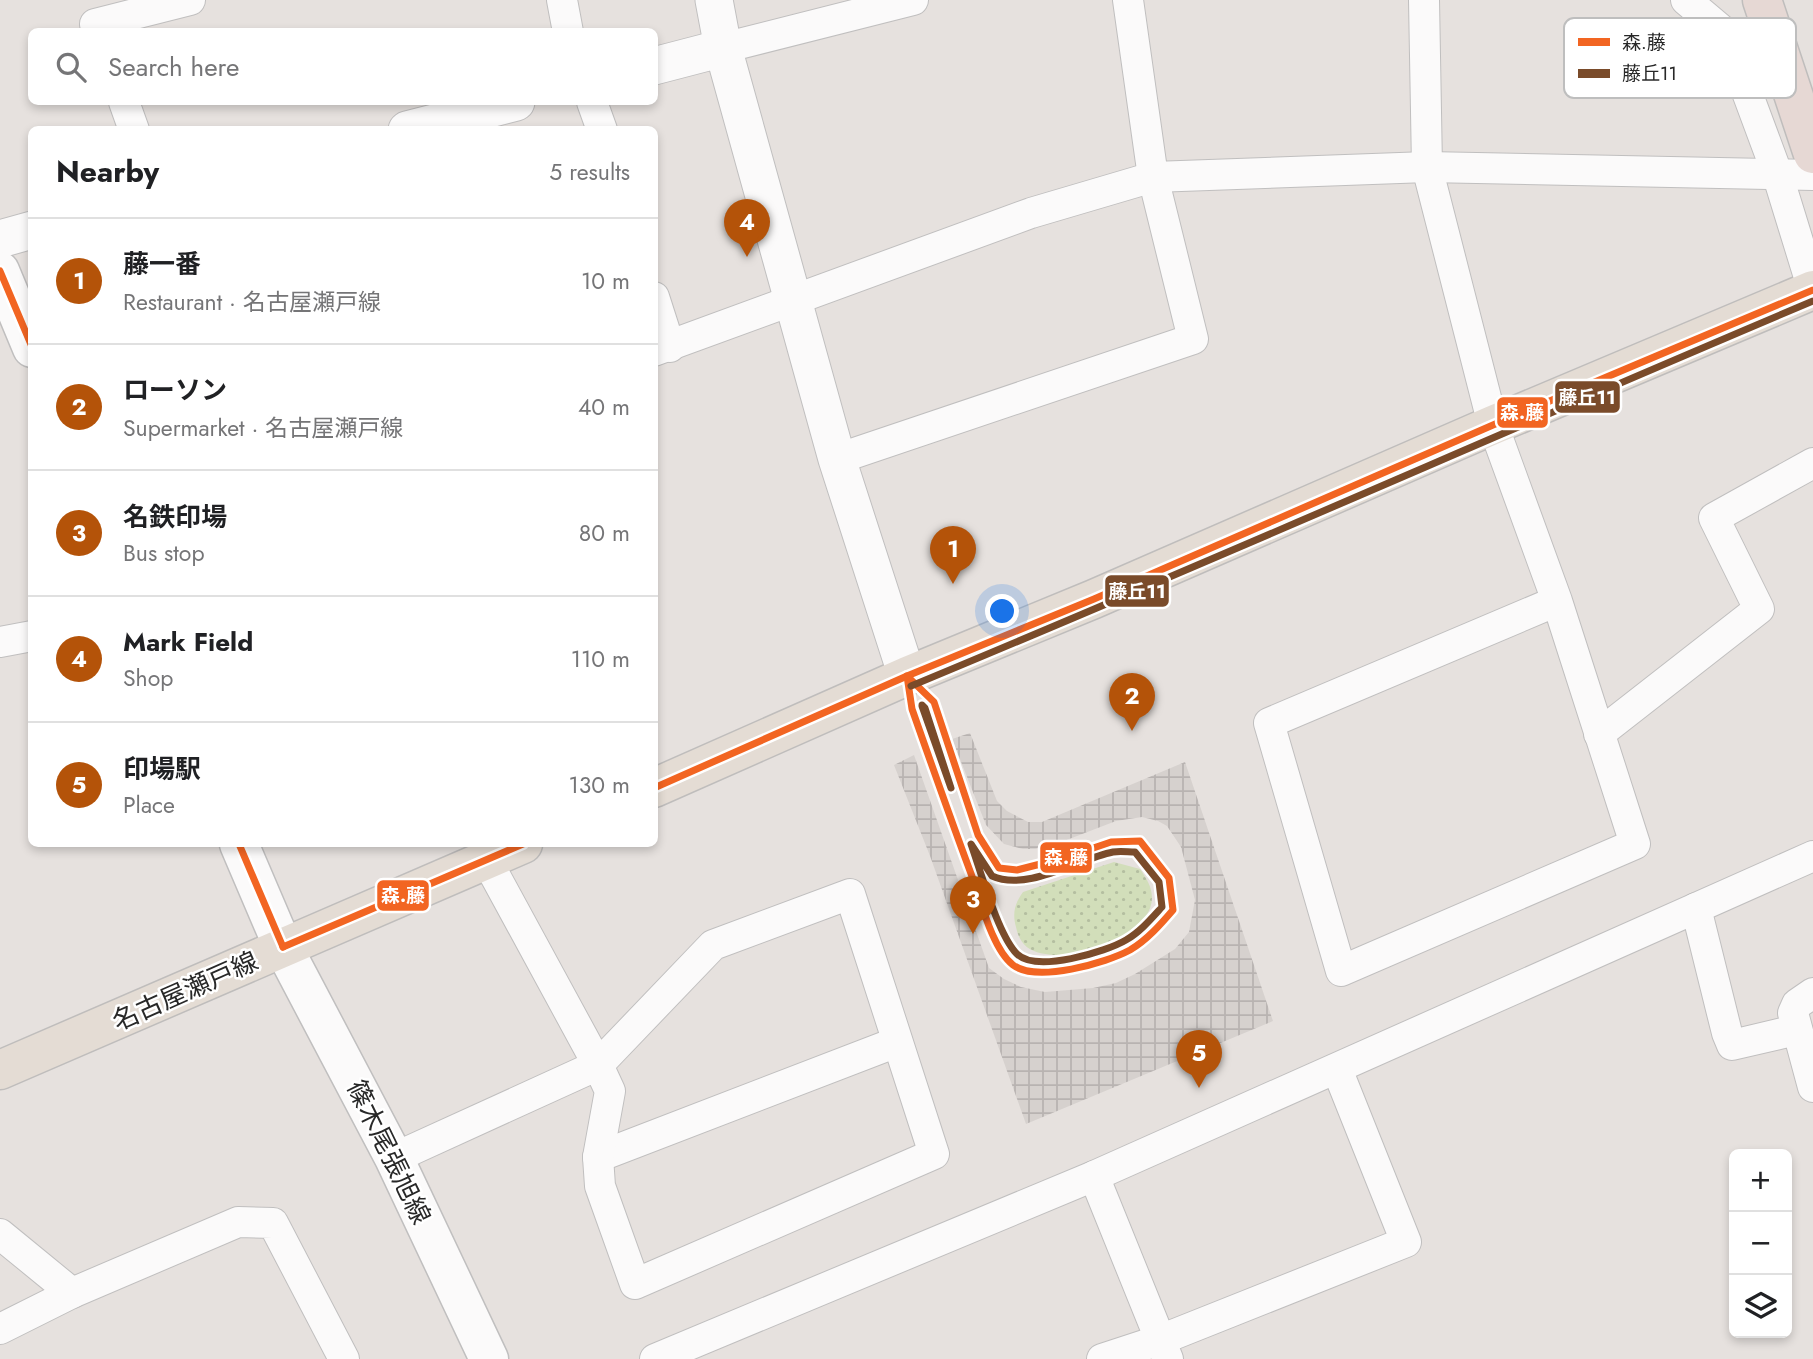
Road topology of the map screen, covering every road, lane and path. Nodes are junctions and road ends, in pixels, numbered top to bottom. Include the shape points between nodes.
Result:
1 (190, 0) edge
2 (562, 0) edge
3 (714, 0) edge
4 (913, 0) edge
5 (1128, 0) edge
6 (1424, 0) edge
7 (1686, 0) edge
8 (1762, 0) edge
9 (1707, 18) edge
10 (1768, 18) edge
11 (93, 19) edge
12 (567, 28) edge
13 (723, 48) junction
14 (658, 65) edge
15 (1749, 98) edge
16 (1794, 98) edge
17 (125, 105) edge
18 (504, 105) edge
19 (593, 105) edge
20 (133, 126) edge
21 (423, 126) edge
22 (601, 126) edge
23 (1813, 154) edge
24 (1427, 167) junction
25 (1777, 173) junction
26 (1813, 175) edge
27 (1153, 177) junction
28 (28, 231) edge
29 (0, 239) edge
30 (0, 271) edge
31 (1813, 290) edge
32 (793, 300) junction
33 (658, 323) edge
34 (28, 338) edge
35 (662, 349) edge
36 (1493, 425) junction
37 (837, 460) junction
38 (1813, 463) edge
39 (1557, 601) junction
40 (28, 637) edge
41 (0, 642) edge
42 (907, 676) junction
43 (1599, 734) junction
44 (658, 787) edge
45 (240, 847) edge
46 (516, 847) edge
47 (1813, 856) edge
48 (486, 859) junction
49 (1696, 908) junction
50 (283, 947) junction
51 (1813, 993) edge
52 (1796, 1030) junction
53 (897, 1042) junction
54 (598, 1065) junction
55 (1338, 1069) junction
56 (0, 1070) edge
57 (1813, 1087) edge
58 (598, 1157) junction
59 (394, 1158) junction
60 (1094, 1177) junction
61 (0, 1234) edge
62 (72, 1293) junction
63 (0, 1329) edge
64 (1164, 1349) edge
65 (344, 1359) edge
66 (489, 1359) edge
67 (655, 1359) edge
68 (1102, 1359) edge

1 - 11 street
2 - 12 street
3 - 13 street
4 - 13 street
5 - 27 street
6 - 24 street
7 - 9 street
8 - 10 highway
13 - 14 street
13 - 32 street
15 - 25 street
16 - 23 highway
17 - 20 street
18 - 21 street
19 - 22 street
24 - 25 street
24 - 27 street
24 - 36 street
25 - 26 street
25 - 31 street
27 - 32 street via 1031,213
27 - 37 street via 1193,339
28 - 29 street
30 - 34 main road
31 - 36 main road
32 - 35 street
32 - 37 street
33 - 35 street
36 - 39 street
36 - 42 main road via 1094,600
37 - 42 street
38 - 43 street via 1714,518 1759,609
39 - 43 street
39 - 43 street via 1269,723 1341,971 1635,844
40 - 41 street
42 - 44 main road
45 - 50 main road, 篠木尾張旭線
46 - 48 main road, 名古屋瀬戸線
47 - 49 street
48 - 50 main road, 名古屋瀬戸線
48 - 54 street
49 - 52 street via 1732,1045
49 - 55 street
50 - 56 main road, 名古屋瀬戸線
50 - 59 main road, 篠木尾張旭線
51 - 52 street via 1797,1004 1793,1013
52 - 57 street
53 - 54 street via 850,894 713,945
53 - 58 street
53 - 58 street via 934,1154 635,1284 600,1186
54 - 58 street via 610,1091
54 - 59 street
55 - 60 street
55 - 64 street via 1406,1242
59 - 66 main road, 篠木尾張旭線
60 - 64 street
60 - 67 street
61 - 62 street
62 - 63 street
62 - 65 street via 238,1222 273,1223
64 - 68 street

